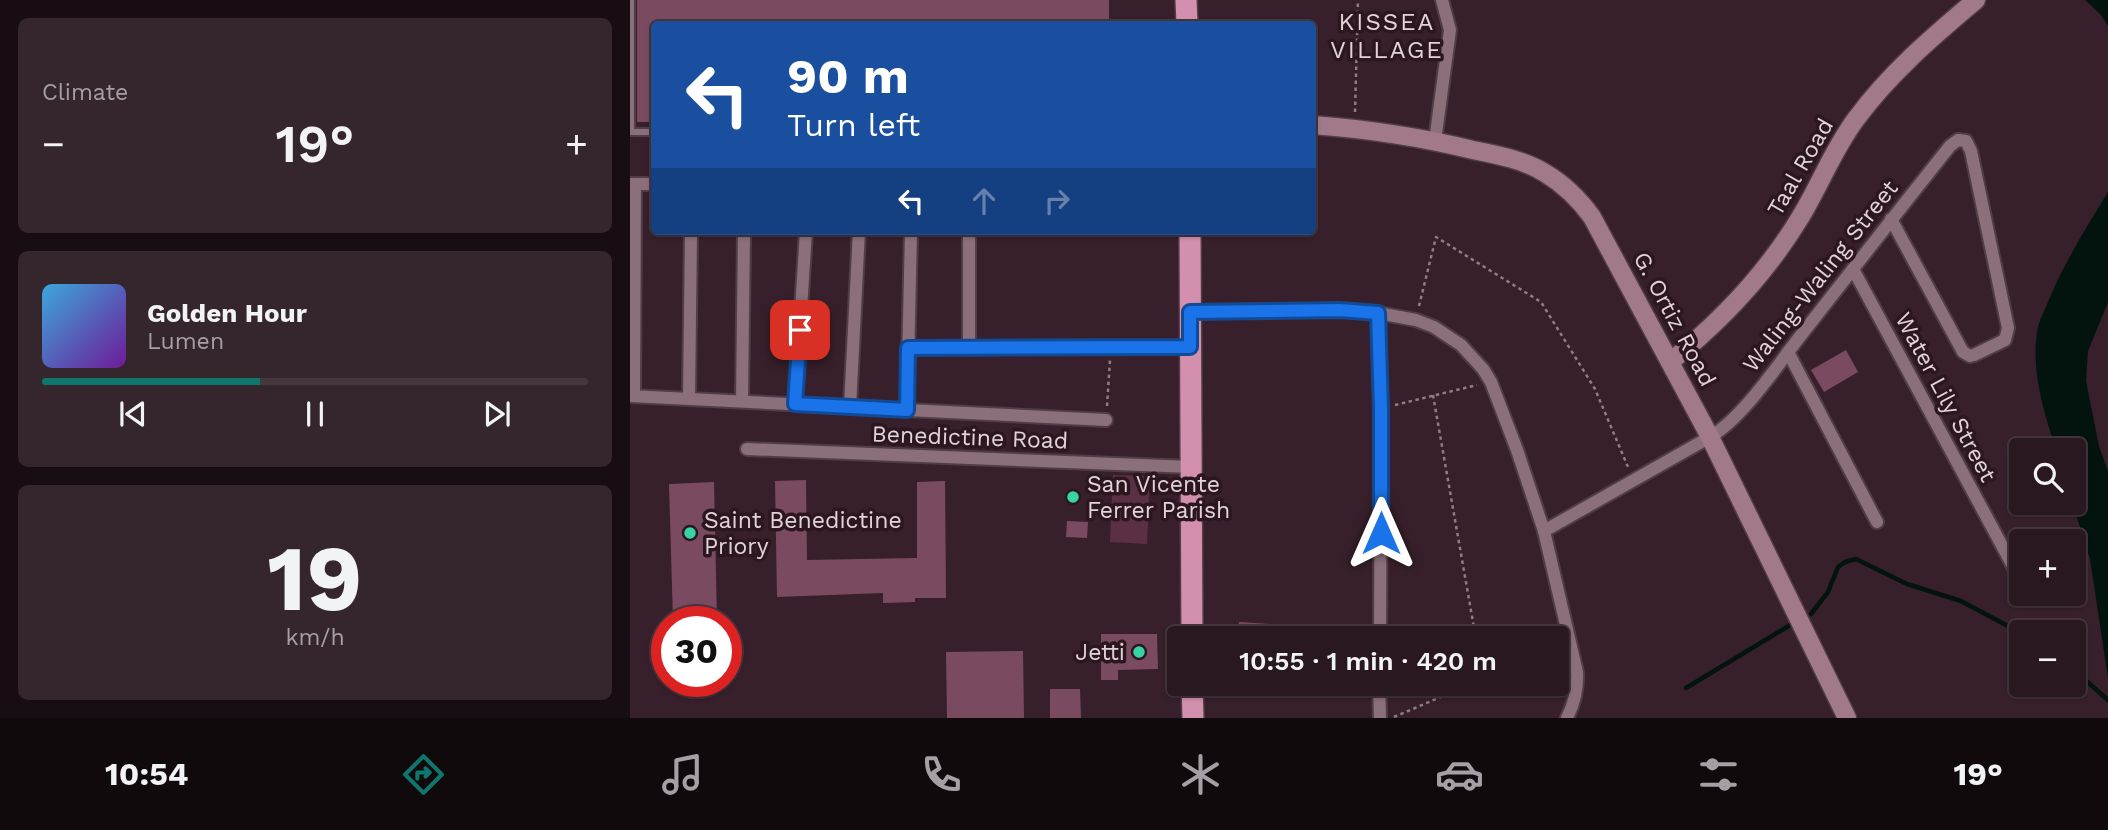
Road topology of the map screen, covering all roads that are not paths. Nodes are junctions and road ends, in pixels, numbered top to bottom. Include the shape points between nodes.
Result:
1 (631, 0) edge
2 (1186, 0) edge
3 (1442, 0) edge
4 (1976, 0) edge
5 (1186, 21) edge
6 (1316, 125) edge
7 (651, 132) edge
8 (1435, 141) junction
9 (632, 184) edge
10 (651, 184) edge
11 (1891, 219) junction
12 (691, 235) edge
13 (744, 235) edge
14 (806, 235) edge
15 (859, 235) edge
16 (911, 235) edge
17 (969, 235) edge
18 (1190, 235) edge
19 (1853, 269) junction
20 (1190, 312) junction
21 (1378, 313) junction
22 (1190, 347) junction
23 (908, 348) junction
24 (969, 348) junction
25 (1788, 352) junction
26 (1670, 362) junction
27 (632, 396) edge
28 (689, 398) junction
29 (742, 401) junction
30 (795, 404) junction
31 (850, 407) junction
32 (907, 410) junction
33 (1107, 420) road end
34 (1710, 437) junction
35 (747, 449) dead end
36 (1191, 467) junction
37 (1877, 522) dead end
38 (1544, 531) junction
39 (2009, 559) edge
40 (1192, 626) edge
41 (1380, 626) edge
42 (1192, 696) edge
43 (1379, 696) edge
44 (1193, 718) edge
45 (1380, 718) edge
46 (1567, 718) edge
47 (1847, 718) edge

1 - 7 lane via 631,132
2 - 5 highway
3 - 8 street via 1450,30
4 - 26 street, Taal Road via 1885,81 1854,122 1799,219 1758,277 1701,337
6 - 8 street, G. Ortiz Road
8 - 26 street, G. Ortiz Road via 1520,162 1543,172 1579,199
9 - 10 street
9 - 27 street
11 - 11 street, Waling-Waling Street via 1950,146 1966,141 2008,328 2005,340 1974,355 1963,352
11 - 19 street, Waling-Waling Street
12 - 28 street
13 - 29 street
14 - 30 street
15 - 31 street
16 - 23 street
17 - 24 street
18 - 20 highway
19 - 25 street, Waling-Waling Street
19 - 39 street, Water Lily Street
20 - 21 street
20 - 22 highway
21 - 38 street via 1434,327 1461,345 1483,369
21 - 41 street
22 - 24 street
22 - 36 highway
23 - 24 street
23 - 32 street
25 - 34 street, Waling-Waling Street via 1737,414
25 - 37 street
26 - 34 street, G. Ortiz Road
27 - 28 street
28 - 29 street
29 - 30 street
30 - 31 street
31 - 32 street
32 - 33 street
34 - 38 street, Waling-Waling Street
34 - 47 street, G. Ortiz Road
35 - 36 street, Benedictine Road
36 - 40 highway
38 - 46 street via 1577,672 1578,687
42 - 44 highway
43 - 45 street

